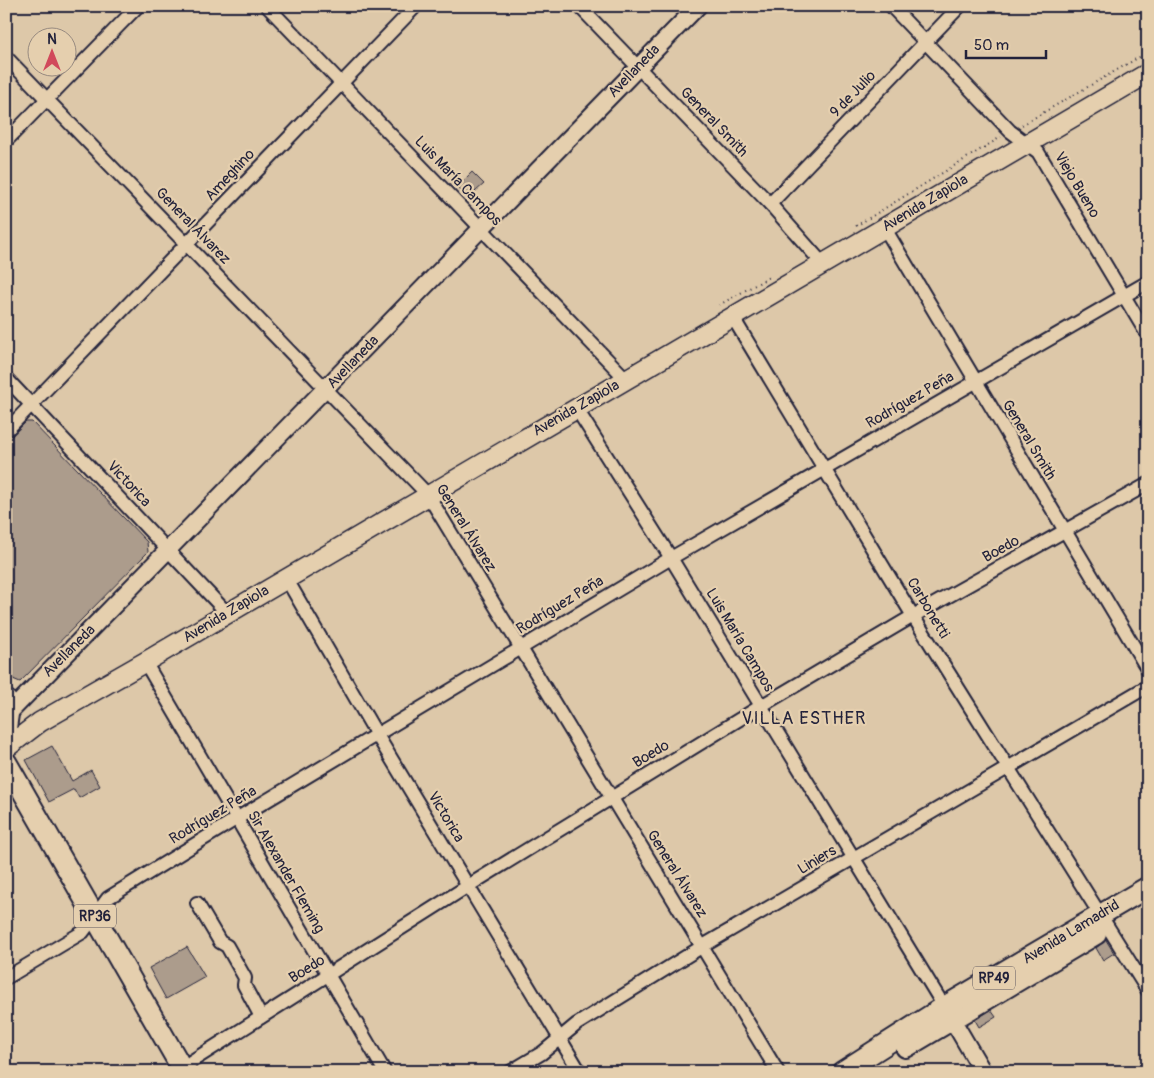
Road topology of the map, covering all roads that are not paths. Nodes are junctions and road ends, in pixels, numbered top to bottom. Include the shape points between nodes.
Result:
1 (138, 6) edge
2 (267, 6) edge
3 (416, 6) edge
4 (579, 6) edge
5 (698, 6) edge
6 (891, 6) edge
7 (960, 6) edge
8 (925, 42) junction
9 (6, 57) edge
10 (638, 67) junction
11 (1148, 73) edge
12 (341, 82) junction
13 (47, 99) junction
14 (6, 142) edge
15 (1026, 143) junction
16 (770, 204) junction
17 (884, 227) junction
18 (481, 229) junction
19 (188, 244) junction
20 (822, 262) junction
21 (1148, 282) edge
22 (1124, 296) junction
23 (725, 311) junction
24 (1148, 336) edge
25 (6, 378) edge
26 (626, 379) junction
27 (975, 382) junction
28 (326, 389) junction
29 (32, 406) junction
30 (576, 408) junction
31 (6, 431) edge
32 (825, 468) junction
33 (1148, 484) edge
34 (428, 496) junction
35 (1065, 532) junction
36 (169, 550) junction
37 (670, 558) junction
38 (286, 578) junction
39 (227, 614) junction
40 (913, 616) junction
41 (520, 648) junction
42 (145, 662) junction
43 (1148, 670) edge
44 (1148, 686) edge
45 (761, 706) junction
46 (7, 715) edge
47 (377, 735) junction
48 (6, 748) edge
49 (6, 762) edge
50 (1008, 768) junction
51 (610, 798) junction
52 (236, 819) junction
53 (852, 858) junction
54 (468, 886) junction
55 (1148, 887) edge
56 (197, 902) dead end
57 (1148, 903) edge
58 (95, 916) junction
59 (1104, 921) junction
60 (703, 946) junction
61 (328, 975) junction
62 (6, 978) edge
63 (1148, 991) edge
64 (948, 1013) junction
65 (261, 1017) junction
66 (559, 1038) junction
67 (184, 1072) edge
68 (385, 1072) edge
69 (510, 1072) edge
70 (580, 1072) edge
71 (778, 1072) edge
72 (842, 1072) edge
73 (866, 1072) edge
74 (983, 1072) edge

1 - 13 street
2 - 12 street, Luis María Campos
3 - 12 street, Ameghino
4 - 10 street, General Smith
5 - 10 street, Avellaneda
6 - 8 street, Viejo Bueno
7 - 8 street, 9 de Julio
8 - 15 street, Viejo Bueno via 1010,131
8 - 16 street, 9 de Julio
9 - 13 street, General Álvarez
10 - 16 street, General Smith
10 - 18 street, Avellaneda
11 - 15 main road, Avenida Zapiola
12 - 18 street, Luis María Campos
12 - 19 street, Ameghino
13 - 14 street
13 - 19 street, General Álvarez
15 - 17 main road, Avenida Zapiola
15 - 22 street, Viejo Bueno via 1042,158
16 - 20 street, General Smith
17 - 20 main road, Avenida Zapiola
17 - 27 street, General Smith
18 - 26 street, Luis María Campos
18 - 28 street, Avellaneda
19 - 28 street, General Álvarez
19 - 29 street, Ameghino
20 - 23 main road, Avenida Zapiola
21 - 22 street, Rodríguez Peña
22 - 24 street, Viejo Bueno
22 - 27 street, Rodríguez Peña
23 - 26 main road, Avenida Zapiola
23 - 32 street, Carbonetti
25 - 29 street, Victorica
26 - 30 main road, Avenida Zapiola
27 - 32 street, Rodríguez Peña
27 - 35 street, General Smith
28 - 34 street, General Álvarez
28 - 36 street, Avellaneda
29 - 31 street, Ameghino
29 - 36 street, Victorica
30 - 34 main road, Avenida Zapiola
30 - 37 street, Luis María Campos
32 - 37 street, Rodríguez Peña
32 - 40 street, Carbonetti
33 - 35 street, Boedo
34 - 38 main road, Avenida Zapiola
34 - 41 street, General Álvarez
35 - 40 street, Boedo
35 - 43 street, General Smith
36 - 39 street, Victorica
36 - 46 street, Avellaneda
37 - 41 street, Rodríguez Peña
37 - 45 street, Luis María Campos
38 - 39 main road, Avenida Zapiola
38 - 47 street, Victorica
39 - 42 main road, Avenida Zapiola
40 - 45 street, Boedo
40 - 50 street, Carbonetti
41 - 47 street, Rodríguez Peña
41 - 51 street, General Álvarez
42 - 48 main road, Avenida Zapiola via 40,722
42 - 52 street, Sir Alexander Fleming
44 - 50 street, Liniers
45 - 51 street, Boedo
45 - 53 street, Luis María Campos
47 - 52 street, Rodríguez Peña
47 - 54 street, Victorica
49 - 58 main road, RP36
50 - 53 street, Liniers
50 - 59 street, Carbonetti
51 - 54 street, Boedo
51 - 60 street, General Álvarez
52 - 58 street, Rodríguez Peña via 108,898
52 - 61 street, Sir Alexander Fleming
53 - 60 street, Liniers
53 - 64 street, Luis María Campos
54 - 61 street, Boedo
54 - 66 street, Victorica
55 - 59 main road, Avenida Lamadrid / RP49
56 - 65 street via 241,970 244,985
57 - 59 main road, Avenida Lamadrid / RP49
58 - 62 street, Rodríguez Peña via 76,937
58 - 67 main road, RP36
59 - 63 street, Carbonetti
59 - 64 main road, Avenida Lamadrid / RP49
60 - 66 street, Liniers
60 - 71 street, General Álvarez
61 - 65 street, Boedo
61 - 68 street, Sir Alexander Fleming
64 - 72 main road, Avenida Lamadrid / RP49
64 - 73 main road, Avenida Lamadrid / RP49
64 - 74 street
65 - 67 street, Boedo via 192,1061
66 - 69 street, Liniers via 542,1053
66 - 70 street, Victorica

